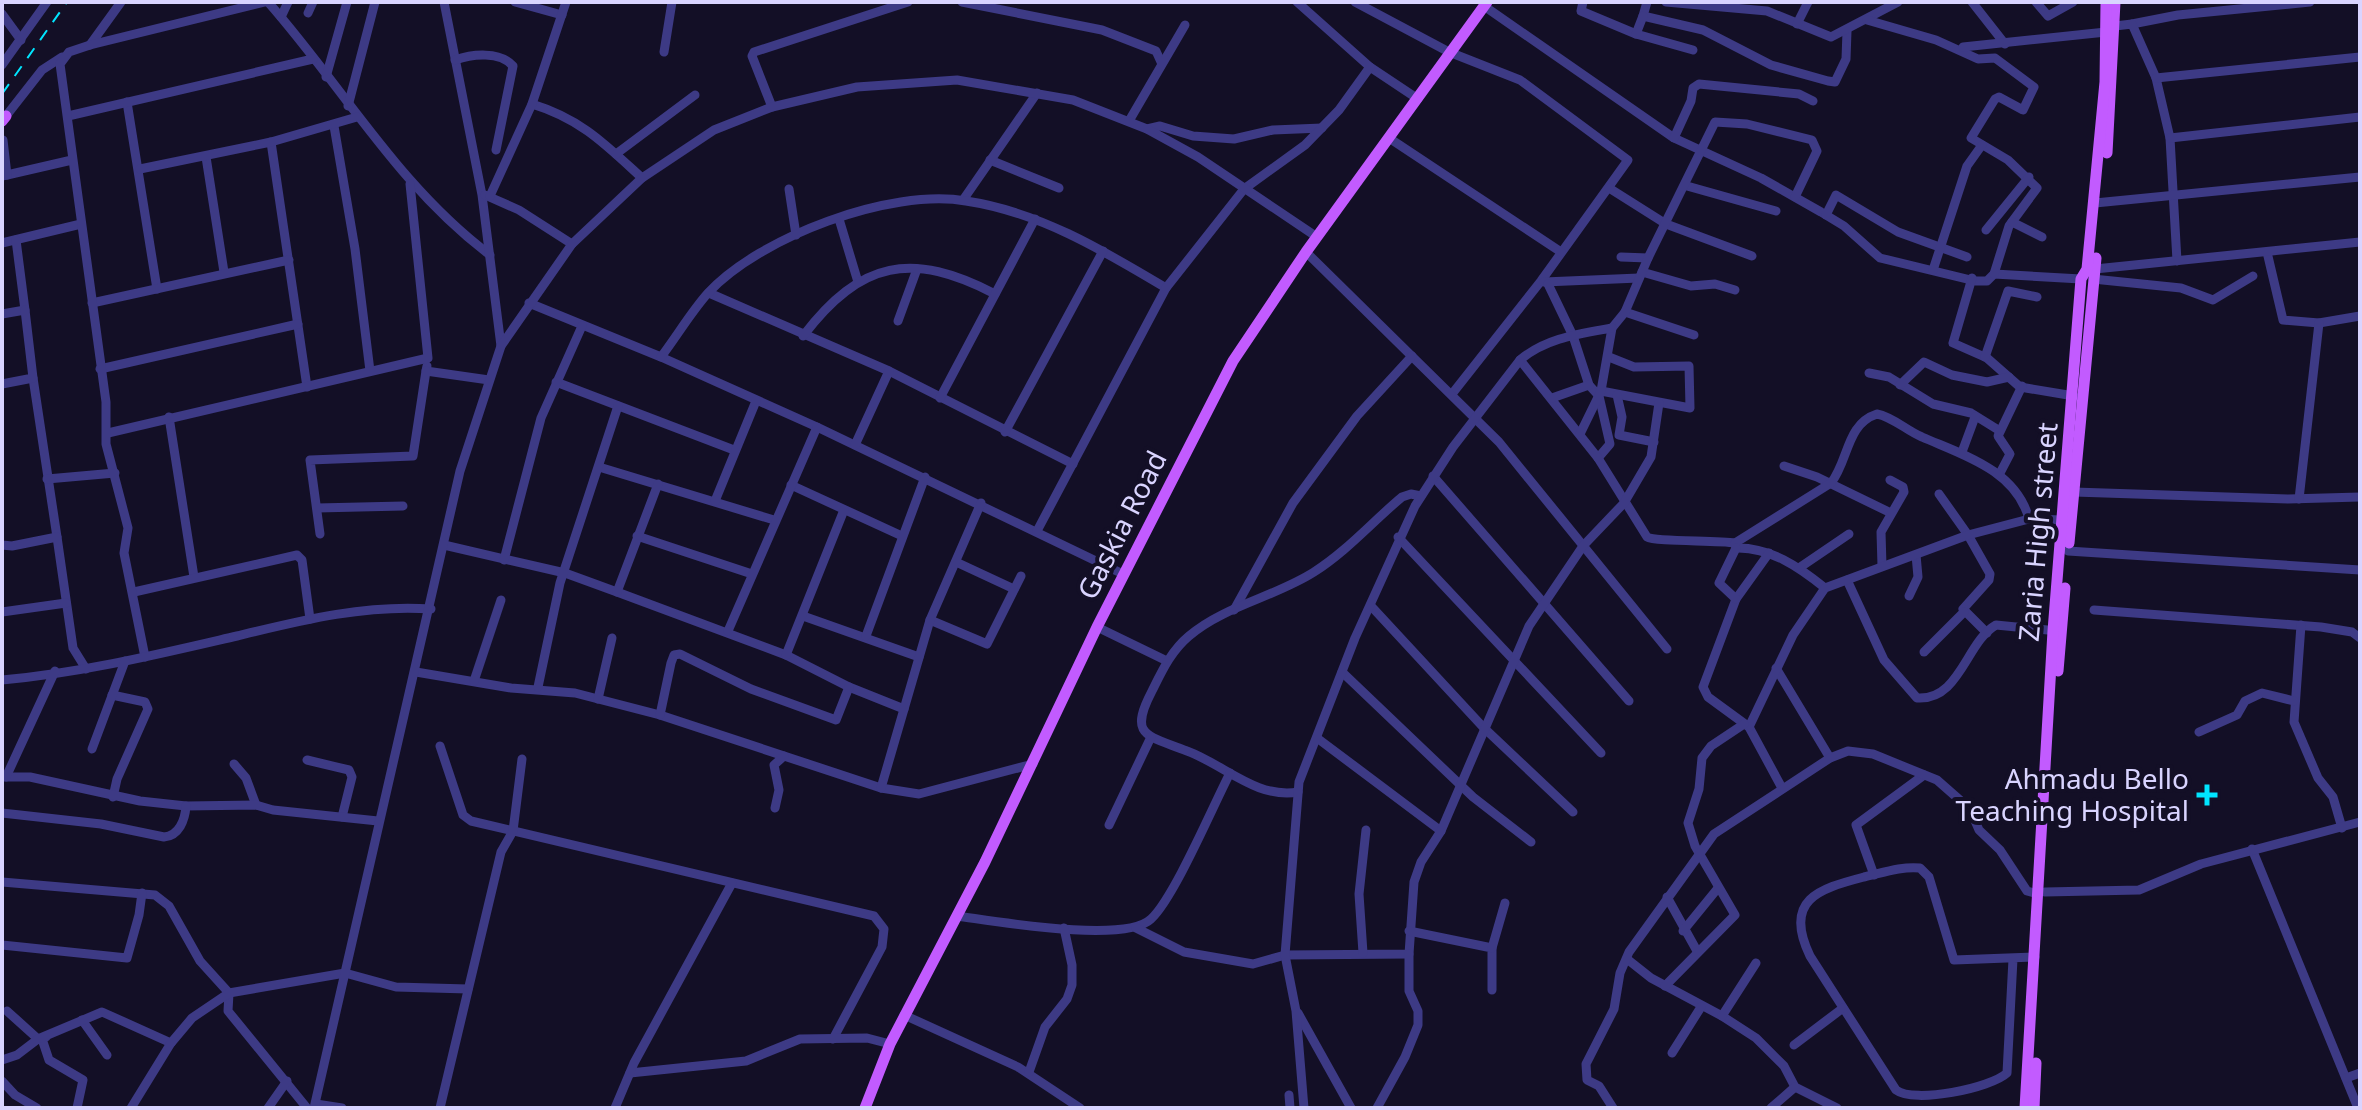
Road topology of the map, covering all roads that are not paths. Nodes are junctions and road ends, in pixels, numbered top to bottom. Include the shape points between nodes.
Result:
1 (47, 2) edge
2 (266, 2) edge
3 (288, 2) edge
4 (313, 2) edge
5 (347, 2) edge
6 (375, 2) edge
7 (444, 2) edge
8 (515, 2) edge
9 (566, 2) edge
10 (672, 2) edge
11 (908, 2) edge
12 (962, 2) edge
13 (1297, 2) edge
14 (1355, 2) edge
15 (1583, 2) edge
16 (1647, 2) edge
17 (1666, 2) edge
18 (1808, 2) edge
19 (1898, 2) edge
20 (1972, 2) edge
21 (2036, 2) edge
22 (2073, 2) edge
23 (2106, 2) edge
24 (2115, 2) edge
25 (2310, 2) edge
26 (115, 4) edge
27 (1485, 4) edge
28 (1752, 6) edge
29 (308, 13) dead end
30 (2, 15) edge
31 (562, 15) junction
32 (1643, 16) junction
33 (281, 17) junction
34 (1867, 20) junction
35 (1797, 24) junction
36 (2132, 24) junction
37 (1185, 25) dead end
38 (2110, 29) junction
39 (1847, 31) junction
40 (1636, 34) junction
41 (21, 40) junction
42 (2005, 44) junction
43 (90, 45) junction
44 (1948, 45) junction
45 (1693, 50) dead end
46 (664, 52) dead end
47 (1449, 52) junction
48 (62, 57) junction
49 (2360, 57) edge
50 (313, 59) junction
51 (455, 60) junction
52 (1161, 62) junction
53 (2, 65) edge
54 (1370, 67) junction
55 (326, 77) junction
56 (2156, 78) junction
57 (1037, 93) junction
58 (695, 95) dead end
59 (1418, 99) junction
60 (1813, 101) dead end
61 (127, 102) junction
62 (532, 104) junction
63 (348, 106) junction
64 (772, 107) junction
65 (68, 116) junction
66 (357, 117) junction
67 (2360, 117) edge
68 (4, 118) edge
69 (1129, 121) junction
70 (334, 126) junction
71 (1322, 128) junction
72 (1147, 129) junction
73 (1389, 138) junction
74 (1674, 138) junction
75 (2170, 138) junction
76 (3, 140) edge
77 (271, 142) junction
78 (1982, 145) junction
79 (496, 150) dead end
80 (1701, 152) junction
81 (616, 154) junction
82 (206, 157) junction
83 (72, 160) junction
84 (990, 160) junction
85 (140, 169) junction
86 (5, 175) edge
87 (2029, 177) junction
88 (2360, 177) edge
89 (642, 178) junction
90 (410, 184) junction
91 (1687, 186) junction
92 (1059, 188) dead end
93 (1609, 188) junction
94 (789, 189) dead end
95 (1244, 189) junction
96 (486, 195) junction
97 (2172, 196) junction
98 (1795, 197) junction
99 (963, 200) junction
100 (2098, 203) junction
101 (1776, 211) dead end
102 (1826, 215) junction
103 (839, 219) junction
104 (1035, 219) junction
105 (2012, 222) junction
106 (81, 224) junction
107 (1666, 224) junction
108 (1986, 230) dead end
109 (796, 235) junction
110 (1317, 237) junction
111 (2042, 237) dead end
112 (16, 240) junction
113 (2360, 242) edge
114 (2, 243) edge
115 (572, 244) junction
116 (1941, 248) junction
117 (1103, 251) junction
118 (1306, 252) junction
119 (1561, 252) junction
120 (2267, 252) junction
121 (490, 255) junction
122 (1752, 256) dead end
123 (1621, 257) dead end
124 (1967, 257) dead end
125 (1648, 258) junction
126 (289, 260) junction
127 (2177, 261) junction
128 (917, 269) junction
129 (1933, 270) junction
130 (224, 272) junction
131 (1994, 274) junction
132 (1640, 275) junction
133 (2090, 276) junction
134 (2253, 276) dead end
135 (1972, 278) junction
136 (858, 282) junction
137 (1544, 283) junction
138 (1166, 288) junction
139 (157, 289) junction
140 (1735, 290) dead end
141 (709, 293) junction
142 (995, 294) junction
143 (2037, 297) dead end
144 (92, 303) junction
145 (529, 303) junction
146 (25, 310) junction
147 (1625, 312) junction
148 (2, 314) edge
149 (2360, 316) edge
150 (898, 321) dead end
151 (2319, 323) junction
152 (298, 324) junction
153 (582, 326) junction
154 (1612, 328) junction
155 (1694, 335) dead end
156 (803, 336) junction
157 (1573, 336) junction
158 (501, 346) junction
159 (1412, 356) junction
160 (661, 357) junction
161 (1609, 357) junction
162 (1985, 357) junction
163 (428, 358) junction
164 (1520, 360) junction
165 (100, 369) junction
166 (370, 371) junction
167 (426, 371) junction
168 (889, 371) junction
169 (1869, 373) dead end
170 (2009, 377) junction
171 (33, 378) junction
172 (489, 380) junction
173 (556, 382) junction
174 (2, 384) edge
175 (1589, 385) junction
176 (1900, 385) junction
177 (2022, 386) junction
178 (307, 387) junction
179 (1600, 393) junction
180 (1452, 394) junction
181 (1617, 395) junction
182 (2074, 396) junction
183 (940, 398) junction
184 (1552, 398) junction
185 (756, 401) junction
186 (1659, 403) junction
187 (618, 406) junction
188 (169, 417) junction
189 (1975, 417) junction
190 (1476, 418) junction
191 (817, 427) junction
192 (2000, 431) junction
193 (1005, 432) junction
194 (108, 433) junction
195 (1580, 434) junction
196 (1654, 442) junction
197 (855, 445) junction
198 (734, 450) junction
199 (1962, 452) junction
200 (1598, 458) junction
201 (1073, 464) junction
202 (1784, 466) dead end
203 (599, 467) junction
204 (115, 473) junction
205 (1999, 475) junction
206 (1433, 476) junction
207 (925, 477) junction
208 (47, 479) junction
209 (1890, 480) dead end
210 (1831, 483) junction
211 (658, 484) junction
212 (791, 485) junction
213 (2074, 492) junction
214 (1939, 494) dead end
215 (1421, 496) junction
216 (2360, 497) edge
217 (2299, 499) junction
218 (715, 501) junction
219 (981, 503) junction
220 (1624, 503) junction
221 (403, 506) dead end
222 (317, 508) junction
223 (844, 510) junction
224 (1891, 513) junction
225 (2029, 519) junction
226 (774, 520) junction
227 (2063, 520) junction
228 (1037, 531) junction
229 (320, 534) dead end
230 (1849, 534) dead end
231 (1968, 535) junction
232 (637, 536) junction
233 (902, 536) junction
234 (57, 537) junction
235 (1398, 537) junction
236 (2, 545) edge
237 (444, 545) junction
238 (1736, 545) junction
239 (1583, 546) junction
240 (2068, 551) junction
241 (1769, 553) junction
242 (1916, 555) junction
243 (504, 560) junction
244 (956, 562) junction
245 (1882, 566) junction
246 (1799, 568) junction
247 (2360, 570) edge
248 (565, 573) junction
249 (752, 574) junction
250 (1123, 574) junction
251 (1021, 576) dead end
252 (194, 577) junction
253 (1847, 580) junction
254 (1825, 588) junction
255 (1014, 589) junction
256 (134, 592) junction
257 (617, 592) junction
258 (1909, 596) dead end
259 (1736, 599) junction
260 (501, 600) dead end
261 (66, 603) junction
262 (1542, 604) junction
263 (1371, 606) junction
264 (431, 609) junction
265 (1234, 610) junction
266 (2094, 610) dead end
267 (2, 612) edge
268 (1964, 612) junction
269 (803, 616) junction
270 (310, 619) junction
271 (930, 620) junction
272 (2301, 625) junction
273 (1097, 627) junction
274 (728, 631) junction
275 (2057, 631) junction
276 (1987, 633) junction
277 (866, 636) junction
278 (612, 638) dead end
279 (2360, 638) edge
280 (1667, 649) dead end
281 (1924, 652) dead end
282 (786, 655) junction
283 (145, 657) junction
284 (919, 657) junction
285 (125, 661) junction
286 (1167, 661) junction
287 (1515, 665) junction
288 (1776, 668) junction
289 (86, 669) junction
290 (55, 671) junction
291 (416, 672) junction
292 (1342, 672) junction
293 (2, 680) edge
294 (474, 681) junction
295 (538, 687) junction
296 (849, 687) junction
297 (112, 695) junction
298 (598, 699) junction
299 (1629, 701) dead end
300 (2294, 701) junction
301 (904, 709) junction
302 (660, 715) junction
303 (1747, 726) junction
304 (1483, 727) junction
305 (2199, 732) dead end
306 (1151, 737) junction
307 (1317, 738) junction
308 (440, 746) dead end
309 (92, 749) dead end
310 (1601, 753) dead end
311 (784, 756) junction
312 (1830, 758) junction
313 (522, 759) dead end
314 (307, 760) dead end
315 (234, 764) dead end
316 (1033, 764) junction
317 (1230, 773) junction
318 (1924, 775) junction
319 (4, 777) edge
320 (1459, 783) junction
321 (881, 788) junction
322 (1782, 788) junction
323 (1298, 792) junction
324 (113, 797) junction
325 (256, 805) junction
326 (186, 806) junction
327 (775, 808) dead end
328 (1573, 812) dead end
329 (2, 813) edge
330 (342, 817) junction
331 (378, 821) junction
332 (2360, 822) edge
333 (1109, 825) dead end
334 (2342, 828) junction
335 (1366, 830) dead end
336 (513, 831) junction
337 (1441, 831) junction
338 (1531, 842) dead end
339 (2252, 849) junction
340 (1698, 851) junction
341 (1874, 875) junction
342 (2, 882) edge
343 (732, 883) junction
344 (1718, 888) junction
345 (142, 893) junction
346 (2042, 893) junction
347 (1667, 897) junction
348 (1505, 903) dead end
349 (957, 916) junction
350 (1064, 928) junction
351 (1136, 928) junction
352 (1409, 931) junction
353 (1683, 931) junction
354 (2, 945) edge
355 (1492, 948) junction
356 (1697, 951) junction
357 (1363, 953) junction
358 (1409, 954) junction
359 (1285, 955) junction
360 (2035, 957) junction
361 (1627, 959) junction
362 (2013, 959) junction
363 (1756, 963) dead end
364 (345, 973) junction
365 (1665, 986) junction
366 (468, 989) junction
367 (1492, 990) dead end
368 (229, 993) junction
369 (1701, 1007) junction
370 (1843, 1008) junction
371 (7, 1011) dead end
372 (1296, 1011) junction
373 (904, 1015) junction
374 (1722, 1016) junction
375 (82, 1020) junction
376 (40, 1039) junction
377 (833, 1039) junction
378 (171, 1043) junction
379 (890, 1044) junction
380 (1794, 1045) dead end
381 (1672, 1053) dead end
382 (107, 1055) dead end
383 (2, 1060) edge
384 (2009, 1067) junction
385 (2032, 1068) junction
386 (1029, 1072) junction
387 (630, 1073) junction
388 (2360, 1073) edge
389 (2346, 1078) junction
390 (2, 1081) edge
391 (287, 1081) junction
392 (1795, 1087) junction
393 (1289, 1095) dead end
394 (313, 1107) edge
395 (37, 1108) edge
396 (77, 1108) edge
397 (131, 1108) edge
398 (268, 1108) edge
399 (342, 1108) edge
400 (440, 1108) edge
401 (615, 1108) edge
402 (865, 1108) edge
403 (1080, 1108) edge
404 (1290, 1108) edge
405 (1304, 1108) edge
406 (1351, 1108) edge
407 (1377, 1108) edge
408 (1613, 1108) edge
409 (1771, 1108) edge
410 (1837, 1108) edge
411 (2025, 1108) edge
412 (2034, 1108) edge
413 (2358, 1108) edge

1 - 41 street
2 - 33 street
2 - 43 street
3 - 33 street
4 - 29 street
5 - 55 street
6 - 63 street
7 - 51 street
8 - 31 street
9 - 31 street
10 - 46 street
11 - 64 street via 754,52
12 - 52 street via 1102,30 1156,51
13 - 54 street
14 - 47 street
15 - 40 street via 1581,11
16 - 32 street
17 - 28 street
18 - 35 street
19 - 34 street
20 - 42 street
21 - 22 street via 2048,16
23 - 38 main road, Zaria High street
24 - 38 main road, Zaria High street
25 - 36 street
26 - 43 street
27 - 47 main road, Gaskia Road
27 - 74 street
28 - 35 street
30 - 41 street
31 - 62 street
32 - 39 street via 1703,30 1771,65 1835,82 1846,59
32 - 40 street
33 - 50 street
34 - 39 street
34 - 44 street
35 - 39 street via 1831,37
36 - 38 street
36 - 56 street
37 - 52 street
38 - 42 street
38 - 100 main road, Zaria High street
40 - 45 street
41 - 53 street
42 - 44 street via 1972,49
43 - 48 street
44 - 78 street via 1978,59 1995,58 2034,87 2023,110 1995,99 1971,138
47 - 59 main road, Gaskia Road
47 - 93 street via 1520,80 1626,155 1629,164
48 - 65 street
48 - 68 street via 42,70
49 - 56 street
50 - 55 street
50 - 61 street
51 - 79 street via 484,55 513,66
51 - 96 street
52 - 69 street
54 - 59 street
54 - 71 street
55 - 63 street
56 - 75 street
57 - 64 street via 957,80 916,82 857,87
57 - 69 street
57 - 84 street
58 - 81 street
59 - 73 main road, Gaskia Road
60 - 74 street via 1799,94 1699,84
61 - 65 street
61 - 85 street
62 - 81 street via 562,113
62 - 96 street
63 - 66 street
64 - 89 street via 714,130
65 - 83 street
66 - 70 street
66 - 90 street
67 - 75 street
69 - 72 street
70 - 77 street
70 - 166 street
71 - 72 street via 1273,130 1234,139 1193,136 1160,126
71 - 95 street via 1274,171
72 - 95 street
73 - 110 main road, Gaskia Road
73 - 119 street
74 - 80 street
75 - 97 street
76 - 86 street
77 - 82 street
77 - 126 street
78 - 87 street
78 - 116 street via 1967,166
80 - 91 street
80 - 98 street
80 - 98 street via 1719,121 1807,137 1817,151
81 - 89 street
82 - 85 street
82 - 130 street
83 - 86 street
83 - 106 street
84 - 92 street
84 - 99 street
85 - 139 street
87 - 105 street via 2037,191
87 - 108 street
88 - 97 street
89 - 115 street
90 - 121 street
90 - 163 street
91 - 101 street
91 - 107 street
93 - 107 street
93 - 119 street
94 - 109 street
95 - 110 street
95 - 138 street
96 - 115 street
96 - 121 street
97 - 100 street
97 - 127 street
98 - 102 street
99 - 103 street via 908,203
99 - 104 street
100 - 133 main road, Zaria High street
102 - 116 street via 1836,195 1887,227
102 - 129 street via 1880,258
103 - 109 street
103 - 136 street
104 - 117 street
104 - 142 street
105 - 111 street
105 - 131 street
106 - 112 street
106 - 144 street
107 - 122 street
107 - 125 street
109 - 141 street via 753,255
110 - 118 main road, Gaskia Road
112 - 114 street
112 - 146 street
113 - 120 street
115 - 145 street
116 - 124 street
116 - 129 street
117 - 138 street
117 - 193 street
118 - 159 street
118 - 250 main road, Gaskia Road via 1226,374
119 - 137 street
120 - 127 street
120 - 151 street via 2283,320
121 - 158 street
123 - 125 street
125 - 132 street
126 - 130 street
126 - 152 street
127 - 133 street
128 - 136 street via 889,271
128 - 142 street via 956,274
128 - 150 street
129 - 135 street
130 - 139 street
131 - 133 street
131 - 135 street via 1987,281
132 - 137 street
132 - 140 street
132 - 147 street
133 - 134 street via 2181,288 2213,300
133 - 182 main road, Zaria High street
133 - 213 main road, Zaria High street
135 - 162 street via 1953,343
136 - 156 street via 827,304
137 - 157 street
137 - 180 street
138 - 201 street
139 - 144 street
141 - 156 street
141 - 160 street
142 - 183 street
143 - 162 street via 2008,291
144 - 165 street
145 - 153 street
145 - 158 street
146 - 148 street
146 - 171 street
147 - 154 street
147 - 155 street
149 - 151 street
151 - 217 street
152 - 165 street
152 - 178 street
153 - 160 street
153 - 173 street
154 - 157 street
154 - 161 street
156 - 168 street
157 - 164 street via 1541,345
157 - 175 street
158 - 172 street
159 - 180 street
159 - 265 street via 1357,416 1293,503
160 - 185 street
161 - 179 street
161 - 186 street via 1634,367 1689,366 1690,408
162 - 170 street
163 - 166 street
163 - 167 street
164 - 184 street
164 - 190 street
165 - 194 street
166 - 178 street
167 - 172 street
167 - 222 street via 413,456 310,460
168 - 183 street
168 - 197 street
169 - 176 street
170 - 176 street via 1987,382 1924,362
170 - 177 street
171 - 174 street
171 - 208 street
172 - 237 street via 460,471
173 - 187 street
173 - 243 street via 541,418
175 - 179 street
175 - 184 street
176 - 189 street via 1922,400
177 - 182 street
177 - 192 street
178 - 188 street
179 - 181 street
179 - 195 street
179 - 200 street via 1610,444
180 - 190 street
181 - 186 street
181 - 196 street via 1619,435
182 - 227 main road, Zaria High street
183 - 193 street
184 - 195 street
185 - 191 street
185 - 198 street
186 - 196 street
187 - 198 street
187 - 203 street
188 - 194 street
188 - 252 street
189 - 192 street
189 - 199 street
190 - 206 street
190 - 239 street
191 - 197 street
191 - 212 street
192 - 205 street via 1999,441 2010,454
193 - 201 street
194 - 204 street
195 - 200 street
196 - 220 street
197 - 207 street
198 - 218 street
199 - 205 street
199 - 210 street via 1877,414 1854,429
200 - 220 street
201 - 228 street
202 - 210 street
203 - 211 street
203 - 248 street
204 - 208 street
204 - 256 street via 128,528 124,553
205 - 225 street via 2025,504
206 - 215 street
206 - 262 street
207 - 219 street
207 - 233 street
208 - 234 street
209 - 224 street via 1904,492
210 - 224 street
210 - 238 street
211 - 218 street
211 - 232 street
212 - 223 street
212 - 226 street
213 - 217 street
213 - 240 main road, Zaria High street
214 - 231 street
215 - 235 street
215 - 265 street via 1402,497 1343,552 1307,576
216 - 217 street
218 - 226 street
219 - 228 street
219 - 244 street
220 - 238 street via 1653,541 1687,538
220 - 239 street
221 - 222 street
222 - 229 street
223 - 233 street
223 - 269 street
224 - 245 street via 1879,541
225 - 227 street
225 - 231 street
226 - 249 street
227 - 275 main road, Zaria High street
228 - 250 street
230 - 246 street
231 - 242 street
231 - 268 street via 1990,578 1964,605
232 - 249 street
232 - 257 street
233 - 277 street
234 - 236 street
234 - 261 street
235 - 263 street
235 - 287 street
237 - 243 street
237 - 264 street
238 - 241 street
238 - 259 street via 1719,583
239 - 262 street
239 - 280 street
240 - 247 street
240 - 275 main road, Zaria High street
241 - 246 street
241 - 259 street
242 - 245 street
242 - 258 street via 1918,577
243 - 248 street
244 - 255 street
244 - 271 street
245 - 253 street
246 - 254 street
248 - 257 street
248 - 295 street
249 - 274 street
250 - 273 main road, Gaskia Road
251 - 255 street
252 - 256 street
252 - 270 street via 297,555
253 - 254 street
253 - 276 street via 1884,660 1917,698 1930,697 1953,681
254 - 288 street
255 - 271 street via 987,644
256 - 283 street
257 - 274 street
259 - 303 street via 1703,687 1708,697
260 - 294 street
261 - 267 street
261 - 289 street via 73,648
262 - 287 street
262 - 299 street
263 - 292 street
263 - 304 street
264 - 270 street
264 - 291 street
265 - 286 street via 1196,630
266 - 272 street
268 - 276 street
268 - 281 street
269 - 277 street
269 - 282 street
270 - 283 street
271 - 284 street
272 - 279 street via 2352,632
272 - 300 street
273 - 286 street
273 - 316 main road, Gaskia Road
274 - 282 street
275 - 276 street via 2002,623
275 - 346 main road, Zaria High street
277 - 284 street
278 - 298 street
282 - 296 street
283 - 285 street
284 - 301 street
285 - 289 street
285 - 297 street
286 - 306 street via 1140,715
287 - 304 street
287 - 310 street
288 - 303 street
288 - 312 street
289 - 290 street
290 - 293 street
290 - 319 street
291 - 294 street
291 - 331 street
292 - 307 street
292 - 320 street
294 - 295 street
295 - 298 street
296 - 301 street
296 - 302 street via 836,720 751,689 680,654 671,663
297 - 309 street
297 - 324 street via 145,702 148,709
298 - 302 street
300 - 305 street via 2262,693 2245,701 2237,715
300 - 334 street via 2300,740 2333,797
301 - 321 street
302 - 311 street
303 - 322 street
303 - 340 street via 1711,746 1702,758 1688,823
304 - 320 street
304 - 328 street
306 - 317 street
306 - 333 street
307 - 323 street
307 - 337 street
308 - 336 street via 463,815
311 - 321 street
311 - 327 street via 774,765 779,790
312 - 318 street via 1864,752
312 - 322 street
313 - 336 street
314 - 330 street via 349,770
315 - 325 street
316 - 321 street via 919,794
316 - 349 main road, Gaskia Road
317 - 323 street via 1261,791
317 - 351 street via 1154,916
318 - 341 street via 1856,825
318 - 346 street via 1969,808 1979,830 2000,850 2027,891
319 - 324 street via 30,777
320 - 337 street
320 - 338 street
322 - 340 street
323 - 359 street
324 - 326 street
325 - 326 street
325 - 330 street
326 - 329 street via 183,824 170,837
330 - 331 street
331 - 364 street
332 - 334 street
334 - 339 street
335 - 357 street via 1359,894
336 - 343 street
336 - 366 street via 501,852
337 - 352 street via 1414,882
339 - 346 street via 2125,893
339 - 389 street
340 - 344 street
340 - 347 street
341 - 362 street via 1925,870 1954,960
341 - 370 street via 1828,886 1812,895 1802,911 1805,946
342 - 345 street
343 - 377 street via 864,912 883,925 882,947
343 - 387 street
344 - 353 street
344 - 356 street via 1735,915
345 - 354 street via 127,958
345 - 368 street via 169,906 200,961
346 - 360 main road, Zaria High street
346 - 385 main road, Zaria High street
347 - 353 street
347 - 361 street
348 - 355 street
349 - 350 street
349 - 373 main road, Gaskia Road
350 - 351 street
350 - 386 street via 1072,985 1045,1027
351 - 359 street via 1184,952 1232,962 1259,964
352 - 355 street
352 - 358 street
353 - 356 street
355 - 367 street
356 - 365 street
357 - 358 street
357 - 359 street
358 - 407 street via 1409,991 1418,1025
359 - 372 street
360 - 362 street
360 - 385 main road, Zaria High street
361 - 365 street
361 - 408 street via 1614,1009 1586,1064 1587,1080 1599,1086
362 - 384 street
363 - 374 street
364 - 366 street via 396,987
364 - 368 street
364 - 394 street
365 - 369 street
366 - 400 street
368 - 378 street via 192,1018
368 - 391 street via 228,1011
369 - 374 street
369 - 381 street
370 - 380 street
370 - 384 street via 1901,1094 1964,1090 1999,1080
371 - 376 street
372 - 405 street
372 - 406 street
373 - 379 main road, Gaskia Road
373 - 386 street
374 - 392 street via 1772,1053
375 - 376 street
375 - 378 street via 102,1012
375 - 382 street
376 - 383 street
376 - 396 street via 49,1060 83,1080
377 - 379 street
377 - 387 street via 800,1039 746,1061
378 - 397 street
379 - 402 main road, Gaskia Road
384 - 385 street
385 - 411 main road
385 - 412 main road
386 - 403 street
387 - 401 street
388 - 389 street
389 - 413 street
390 - 395 street
391 - 394 street
391 - 398 street
392 - 409 street
392 - 410 street
393 - 404 street
394 - 399 street

